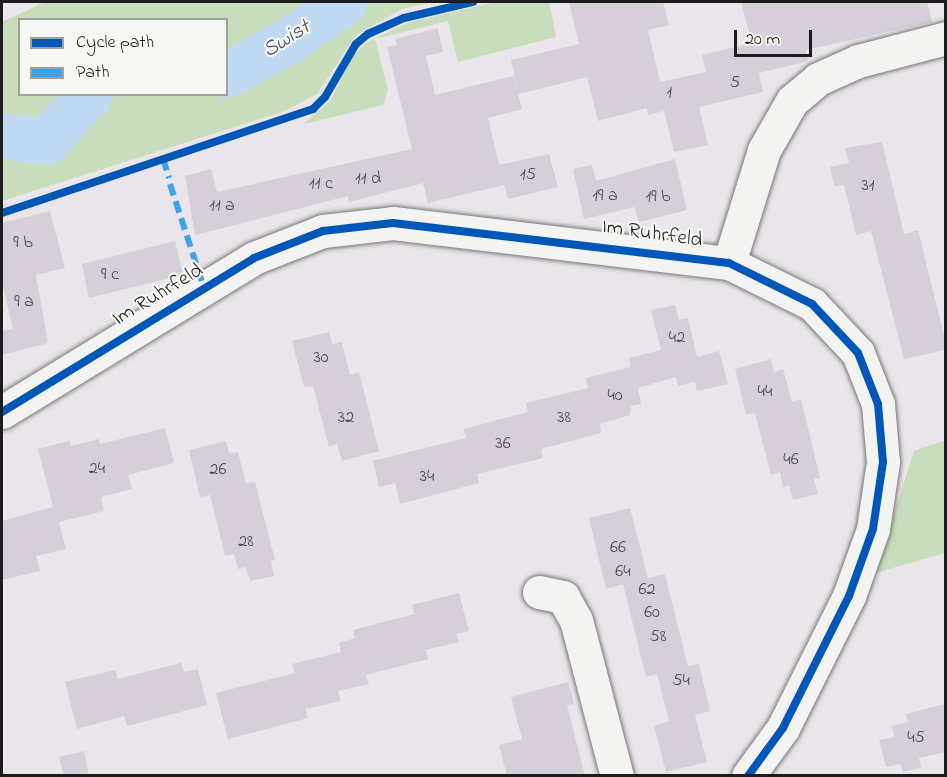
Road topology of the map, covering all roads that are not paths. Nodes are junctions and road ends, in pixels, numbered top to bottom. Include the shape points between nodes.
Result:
1 (945, 38) edge
2 (729, 263) junction
3 (2, 412) edge
4 (539, 592) dead end
5 (617, 776) edge
6 (748, 776) edge

1 - 2 street via 850,65 818,79 792,101 764,150
2 - 3 street, Im Ruhrfeld via 393,223 323,231 254,258
2 - 6 street, Im Ruhrfeld via 812,304 858,353 878,404 883,462 873,529 849,596 783,728
4 - 5 street via 563,597 576,620

